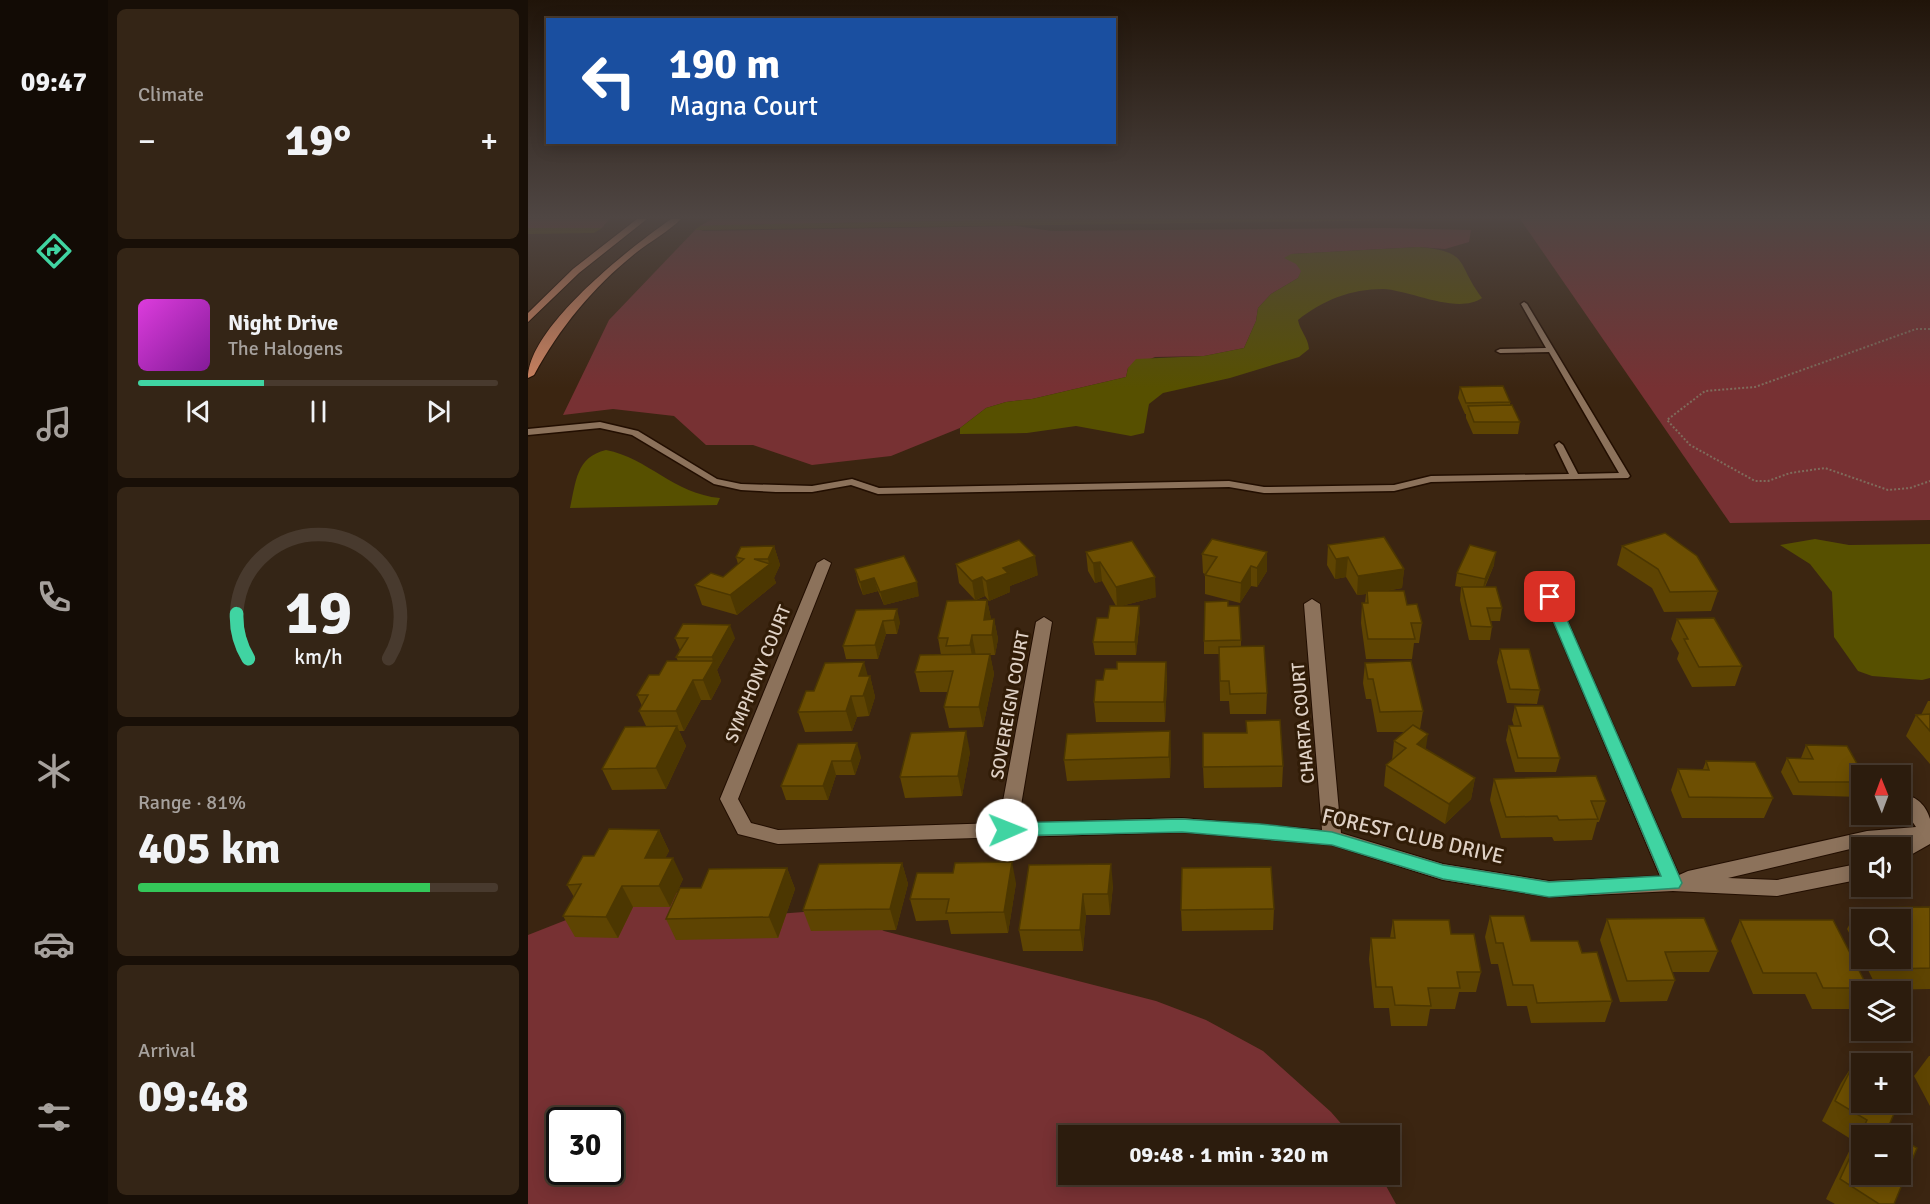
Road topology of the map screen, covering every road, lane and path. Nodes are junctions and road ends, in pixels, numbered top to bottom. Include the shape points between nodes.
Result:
1 (572, 275) edge
2 (597, 275) edge
3 (607, 275) edge
4 (1524, 304) dead end
5 (528, 319) edge
6 (1930, 329) edge
7 (1551, 350) junction
8 (542, 351) junction
9 (1500, 351) dead end
10 (528, 375) edge
11 (528, 432) edge
12 (1558, 445) dead end
13 (1574, 476) junction
14 (1930, 481) edge
15 (824, 563) dead end
16 (1550, 597) dead end
17 (1312, 604) dead end
18 (1044, 622) dead end
19 (729, 799) joint
20 (1911, 805) edge
21 (1007, 830) junction
22 (1930, 833) edge
23 (1332, 838) junction
24 (1911, 846) edge
25 (1851, 873) edge
26 (1673, 883) junction

1 - 5 main road
2 - 8 main road via 539,339
3 - 8 main road via 581,299
4 - 7 lane
6 - 14 path via 1916,329 1755,387 1705,391 1667,420 1690,445 1755,481 1825,468 1888,490
7 - 9 lane
7 - 13 lane via 1625,476
8 - 10 main road
11 - 13 lane via 579,425 619,428 635,433 714,481 776,489 812,489 852,482 878,491 1229,484 1264,490 1394,488 1431,479
12 - 13 lane
15 - 19 street, SYMPHONY COURT
16 - 26 street
17 - 23 street, CHARTA COURT
18 - 21 street, SOVEREIGN COURT
19 - 21 street, FOREST CLUB DRIVE via 745,829 778,837
20 - 22 street
21 - 23 street, FOREST CLUB DRIVE via 1182,825
22 - 24 street
22 - 26 street, FOREST CLUB DRIVE via 1867,838
23 - 26 street, FOREST CLUB DRIVE via 1443,872 1549,890
25 - 26 street, FOREST CLUB DRIVE via 1777,888

